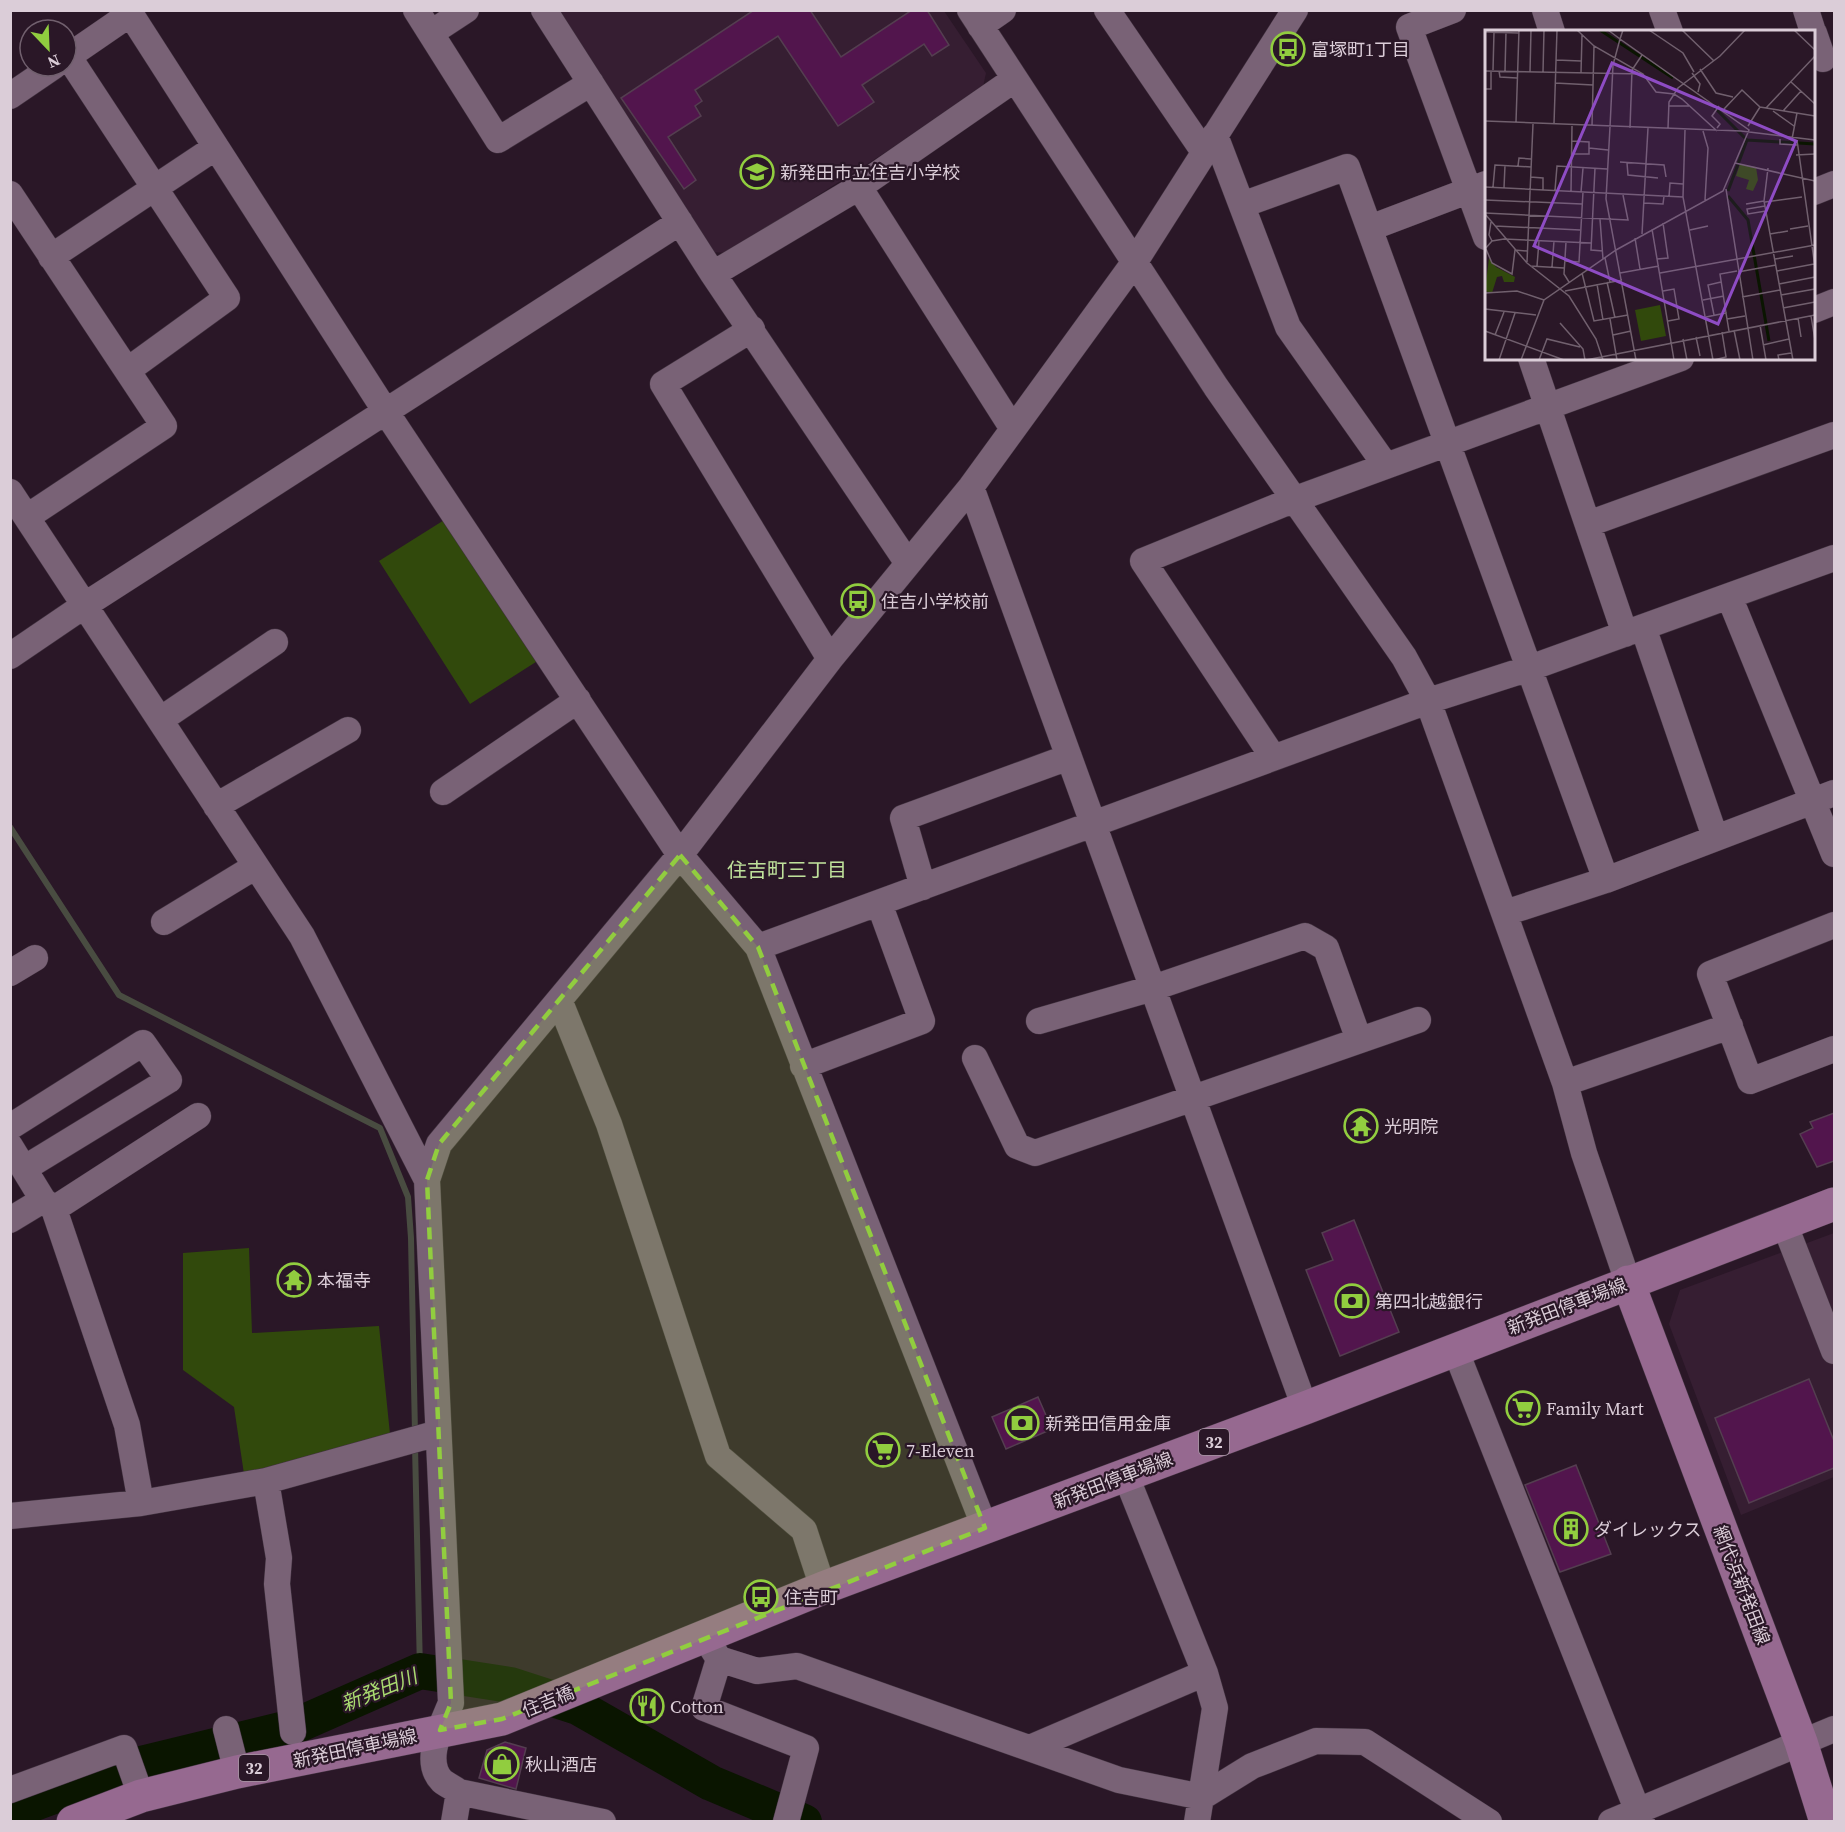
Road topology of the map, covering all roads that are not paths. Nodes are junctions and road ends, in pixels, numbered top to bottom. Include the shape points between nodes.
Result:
1 (416, 10) edge
2 (466, 10) edge
3 (544, 10) edge
4 (1004, 10) edge
5 (1107, 10) edge
6 (1295, 10) edge
7 (1453, 10) edge
8 (1545, 10) edge
9 (1662, 10) edge
10 (1806, 10) edge
11 (129, 12) edge
12 (975, 18) edge
13 (1551, 30) edge
14 (1669, 30) edge
15 (1812, 30) edge
16 (430, 33) junction
17 (1815, 37) edge
18 (78, 49) edge
19 (1824, 59) edge
20 (36, 78) edge
21 (76, 78) edge
22 (1016, 79) junction
23 (591, 83) junction
24 (10, 96) edge
25 (1210, 143) junction
26 (216, 147) junction
27 (1834, 184) edge
28 (859, 187) junction
29 (1478, 188) edge
30 (154, 190) junction
31 (1815, 192) edge
32 (10, 194) edge
33 (1242, 205) junction
34 (680, 222) junction
35 (1370, 228) junction
36 (1485, 231) edge
37 (51, 257) junction
38 (1136, 260) junction
39 (712, 274) junction
40 (1834, 302) edge
41 (1815, 310) edge
42 (752, 329) junction
43 (1532, 360) edge
44 (1676, 360) edge
45 (128, 370) junction
46 (1549, 407) junction
47 (386, 412) junction
48 (1013, 429) junction
49 (1834, 435) edge
50 (1448, 444) junction
51 (1386, 466) junction
52 (970, 487) junction
53 (1293, 500) junction
54 (18, 509) edge
55 (1588, 524) junction
56 (1834, 558) edge
57 (907, 562) junction
58 (1729, 596) junction
59 (85, 605) junction
60 (1634, 631) junction
61 (275, 642) dead end
62 (10, 656) edge
63 (830, 659) junction
64 (1530, 668) junction
65 (578, 700) junction
66 (1428, 701) junction
67 (160, 720) junction
68 (348, 730) dead end
69 (1069, 757) junction
70 (1273, 757) junction
71 (443, 792) dead end
72 (1823, 797) edge
73 (216, 806) junction
74 (1094, 826) junction
75 (1715, 837) junction
76 (1834, 854) edge
77 (680, 855) junction
78 (256, 866) junction
79 (1606, 880) junction
80 (923, 887) junction
81 (879, 903) junction
82 (1505, 913) junction
83 (164, 922) dead end
84 (1834, 925) edge
85 (758, 947) junction
86 (35, 958) dead end
87 (10, 974) edge
88 (1153, 988) junction
89 (560, 1002) junction
90 (1418, 1020) dead end
91 (1039, 1021) dead end
92 (1730, 1026) junction
93 (1359, 1040) junction
94 (1834, 1049) edge
95 (975, 1058) dead end
96 (803, 1066) junction
97 (1565, 1083) junction
98 (1193, 1099) junction
99 (198, 1116) dead end
100 (10, 1126) edge
101 (10, 1146) edge
102 (25, 1168) junction
103 (427, 1180) junction
104 (48, 1204) junction
105 (1834, 1204) edge
106 (10, 1220) edge
107 (1785, 1223) junction
108 (1628, 1282) junction
109 (1455, 1349) junction
110 (1834, 1351) edge
111 (1305, 1408) junction
112 (438, 1432) junction
113 (1126, 1476) junction
114 (266, 1481) junction
115 (141, 1503) junction
116 (10, 1516) edge
117 (986, 1528) junction
118 (823, 1588) junction
119 (712, 1648) junction
120 (1205, 1673) junction
121 (594, 1682) joint
122 (445, 1717) junction
123 (502, 1719) joint
124 (292, 1721) dead end
125 (1834, 1729) edge
126 (1801, 1742) junction
127 (1030, 1748) junction
128 (133, 1774) junction
129 (10, 1790) edge
130 (459, 1791) junction
131 (1202, 1797) junction
132 (790, 1810) edge
133 (1640, 1815) edge
134 (73, 1821) edge
135 (454, 1821) edge
136 (603, 1821) edge
137 (1197, 1821) edge
138 (1489, 1821) edge
139 (1611, 1821) edge
140 (1826, 1821) edge

1 - 16 street
2 - 16 street
3 - 23 street
4 - 12 street
5 - 25 street
6 - 25 street
7 - 29 street via 1408,27
8 - 13 street
9 - 14 street
10 - 15 street
11 - 18 street
11 - 26 street
12 - 22 street
16 - 23 street via 498,140
17 - 19 street
20 - 24 street
21 - 30 street
22 - 28 street
22 - 38 street
23 - 34 street
25 - 33 street
25 - 38 street
26 - 30 street
26 - 47 street
27 - 31 street
28 - 39 street
28 - 48 street
29 - 35 street
29 - 36 street
30 - 37 street
30 - 45 street via 227,298
32 - 37 street
33 - 35 street via 1347,167
33 - 51 street via 1288,327
34 - 39 street
34 - 47 street
35 - 50 street
37 - 45 street
38 - 48 street
38 - 53 street
39 - 42 street
40 - 41 street
42 - 57 street
42 - 63 street via 663,384
43 - 46 street
44 - 46 street
45 - 54 street via 164,426
46 - 50 street
46 - 55 street
47 - 59 street
47 - 65 street
48 - 52 street
49 - 55 street
50 - 51 street
50 - 64 street
51 - 53 street
52 - 57 street
52 - 69 street
53 - 66 street via 1404,657
53 - 70 street via 1143,561
54 - 59 street
55 - 60 street
56 - 58 street
57 - 63 street
58 - 60 street
58 - 72 street
59 - 62 street
59 - 67 street
60 - 64 street
60 - 75 street
61 - 67 street
63 - 77 street
64 - 66 street
64 - 79 street
65 - 71 street
65 - 77 street
66 - 70 street
66 - 82 street
67 - 73 street
68 - 73 street
69 - 74 street
69 - 80 street via 903,818
70 - 74 street
72 - 75 street
72 - 76 street
73 - 78 street
74 - 80 street
74 - 88 street
75 - 79 street
77 - 85 street
77 - 89 street
78 - 83 street
78 - 103 street via 302,936
79 - 82 street
80 - 81 street
81 - 85 street
81 - 96 street via 922,1021
82 - 97 street
84 - 92 street via 1710,974
85 - 96 street
86 - 87 street
88 - 91 street
88 - 93 street via 1305,936 1326,948
88 - 98 street
89 - 103 street via 440,1144
89 - 118 street via 609,1124 718,1456 804,1530
90 - 93 street
92 - 94 street via 1750,1080
92 - 97 street
93 - 98 street
95 - 98 street via 1017,1146 1035,1153
96 - 117 street
97 - 108 street via 1584,1153
98 - 111 street
99 - 104 street
100 - 102 street via 143,1043 169,1080
101 - 102 street
102 - 104 street
103 - 112 street
104 - 106 street
104 - 115 street via 127,1425
105 - 107 main road, 新発田停車場線 / 32
107 - 108 main road, 新発田停車場線 / 32
107 - 110 street
108 - 109 main road, 新発田停車場線 / 32
108 - 126 main road, 網代浜新発田線
109 - 111 main road, 新発田停車場線 / 32
109 - 133 street
111 - 113 main road, 新発田停車場線 / 32
112 - 114 street
112 - 122 street via 448,1650
113 - 117 main road, 新発田停車場線 / 32
113 - 120 street
114 - 115 street
114 - 124 street via 279,1558 277,1584
115 - 116 street
117 - 118 main road, 新発田停車場線 / 32
118 - 119 main road, 新発田停車場線 / 32
119 - 121 main road, 新発田停車場線 / 32
119 - 127 street via 757,1671 797,1666
119 - 132 street via 704,1708 806,1748
120 - 127 street
120 - 131 street via 1215,1708
121 - 123 main road, 住吉橋 / 32
122 - 123 main road, 新発田停車場線 / 32
122 - 128 main road, 新発田停車場線 / 32 via 231,1749
122 - 130 street via 433,1759 441,1780
125 - 126 street
126 - 133 street
126 - 140 main road, 網代浜新発田線
127 - 131 street via 1119,1780
128 - 129 street via 124,1748
128 - 134 main road, 新発田停車場線 / 32
130 - 135 street
130 - 136 street
131 - 137 street
131 - 138 street via 1252,1766 1316,1741 1365,1742
133 - 139 street

